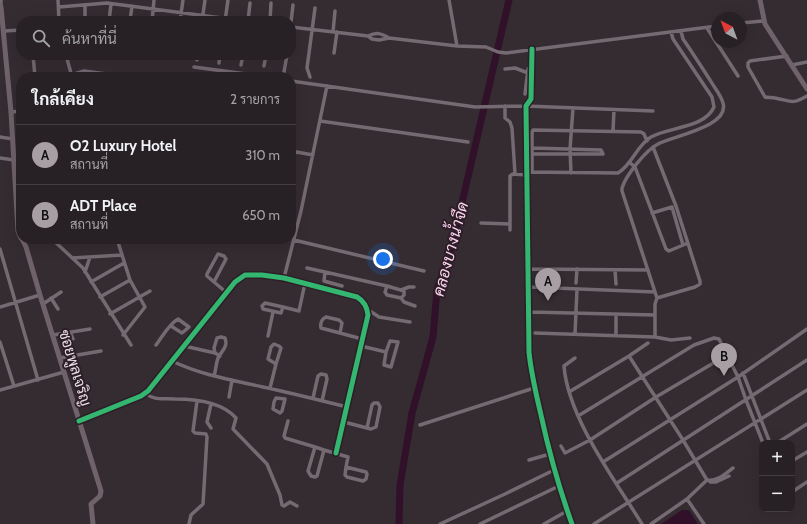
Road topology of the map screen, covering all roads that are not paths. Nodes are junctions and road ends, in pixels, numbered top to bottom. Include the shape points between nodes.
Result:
1 (1, 0) edge
2 (58, 0) edge
3 (154, 0) edge
4 (183, 0) edge
5 (204, 0) edge
6 (228, 0) edge
7 (449, 0) edge
8 (760, 0) edge
9 (250, 2) dead end
10 (271, 3) dead end
11 (111, 4) junction
12 (84, 5) junction
13 (1, 6) edge
14 (132, 6) junction
15 (292, 6) dead end
16 (59, 7) junction
17 (315, 8) dead end
18 (154, 9) junction
19 (336, 11) dead end
20 (182, 12) junction
21 (202, 15) junction
22 (59, 16) edge
23 (85, 16) edge
24 (110, 16) edge
25 (131, 16) edge
26 (153, 16) edge
27 (181, 16) edge
28 (207, 16) edge
29 (226, 16) edge
30 (247, 16) edge
31 (270, 16) edge
32 (291, 16) edge
33 (763, 20) junction
34 (747, 22) edge
35 (296, 27) edge
36 (711, 27) edge
37 (707, 28) junction
38 (312, 29) junction
39 (16, 30) edge
40 (4, 31) junction
41 (681, 31) junction
42 (335, 32) junction
43 (671, 32) junction
44 (368, 36) junction
45 (389, 38) junction
46 (457, 46) junction
47 (532, 49) junction
48 (334, 52) dead end
49 (787, 56) junction
50 (33, 60) edge
51 (67, 60) edge
52 (219, 60) edge
53 (242, 60) edge
54 (265, 60) edge
55 (286, 60) edge
56 (807, 62) edge
57 (219, 63) dead end
58 (241, 65) dead end
59 (532, 65) junction
60 (792, 65) junction
61 (264, 66) dead end
62 (194, 68) dead end
63 (505, 69) dead end
64 (35, 72) edge
65 (70, 72) edge
66 (81, 72) edge
67 (92, 72) edge
68 (227, 72) edge
69 (284, 72) dead end
70 (528, 73) junction
71 (738, 76) dead end
72 (310, 77) dead end
73 (296, 82) edge
74 (327, 86) junction
75 (807, 89) edge
76 (525, 94) dead end
77 (807, 96) edge
78 (504, 106) junction
79 (526, 106) junction
80 (573, 108) junction
81 (614, 110) junction
82 (653, 111) dead end
83 (11, 112) junction
84 (16, 112) edge
85 (320, 120) junction
86 (696, 122) junction
87 (700, 129) junction
88 (572, 130) junction
89 (613, 131) junction
90 (0, 137) edge
91 (13, 139) junction
92 (647, 140) junction
93 (468, 142) dead end
94 (653, 147) junction
95 (532, 148) junction
96 (570, 149) junction
97 (296, 152) edge
98 (533, 154) junction
99 (570, 154) junction
100 (312, 155) junction
101 (0, 158) edge
102 (14, 160) junction
103 (629, 162) junction
104 (635, 167) junction
105 (529, 173) junction
106 (571, 173) junction
107 (515, 174) junction
108 (16, 185) edge
109 (674, 207) junction
110 (652, 213) junction
111 (481, 223) dead end
112 (510, 224) junction
113 (510, 230) dead end
114 (296, 231) edge
115 (296, 240) edge
116 (688, 243) junction
117 (25, 244) edge
118 (57, 244) edge
119 (119, 244) edge
120 (293, 244) edge
121 (683, 245) junction
122 (0, 249) edge
123 (122, 255) junction
124 (90, 257) junction
125 (72, 258) junction
126 (124, 263) junction
127 (308, 268) dead end
128 (529, 269) junction
129 (577, 270) junction
130 (615, 270) junction
131 (648, 270) junction
132 (424, 271) dead end
133 (85, 272) junction
134 (325, 272) junction
135 (344, 277) junction
136 (284, 278) junction
137 (130, 280) junction
138 (91, 282) junction
139 (214, 282) junction
140 (305, 283) junction
141 (576, 283) dead end
142 (616, 284) dead end
143 (342, 286) junction
144 (387, 286) junction
145 (414, 287) dead end
146 (529, 287) junction
147 (577, 289) junction
148 (401, 290) junction
149 (150, 291) dead end
150 (61, 292) dead end
151 (228, 292) junction
152 (340, 292) junction
153 (655, 292) junction
154 (40, 295) junction
155 (100, 297) junction
156 (140, 297) junction
157 (51, 298) junction
158 (401, 298) junction
159 (657, 298) junction
160 (16, 303) junction
161 (43, 304) junction
162 (415, 306) dead end
163 (0, 307) edge
164 (283, 307) junction
165 (58, 309) dead end
166 (367, 309) junction
167 (273, 312) junction
168 (529, 312) junction
169 (110, 314) junction
170 (576, 314) junction
171 (616, 314) junction
172 (655, 315) junction
173 (410, 322) dead end
174 (171, 326) junction
175 (189, 327) junction
176 (90, 329) dead end
177 (807, 329) edge
178 (70, 332) junction
179 (196, 332) junction
180 (340, 333) junction
181 (535, 333) dead end
182 (575, 334) junction
183 (53, 335) junction
184 (124, 335) junction
185 (616, 335) junction
186 (268, 336) dead end
187 (655, 337) junction
188 (690, 338) dead end
189 (362, 339) junction
190 (73, 340) dead end
191 (0, 342) edge
192 (648, 343) dead end
193 (131, 345) dead end
194 (156, 345) dead end
195 (184, 346) junction
196 (361, 346) junction
197 (101, 351) dead end
198 (386, 352) junction
199 (215, 353) junction
200 (727, 355) junction
201 (220, 356) junction
202 (629, 356) junction
203 (60, 358) junction
204 (575, 358) dead end
205 (807, 360) edge
206 (172, 361) junction
207 (276, 364) junction
208 (64, 372) junction
209 (743, 373) junction
210 (214, 376) junction
211 (642, 376) junction
212 (738, 377) junction
213 (38, 380) junction
214 (232, 380) junction
215 (14, 386) junction
216 (270, 388) junction
217 (534, 388) junction
218 (0, 390) edge
219 (807, 390) edge
220 (288, 392) junction
221 (569, 392) junction
222 (145, 393) junction
223 (229, 396) dead end
224 (752, 396) junction
225 (656, 397) junction
226 (313, 398) junction
227 (286, 400) junction
228 (746, 400) junction
229 (197, 401) junction
230 (322, 401) junction
231 (210, 404) junction
232 (347, 407) junction
233 (578, 416) junction
234 (670, 419) junction
235 (761, 419) junction
236 (79, 421) junction
237 (288, 421) dead end
238 (344, 422) junction
239 (755, 422) junction
240 (807, 424) edge
241 (420, 425) dead end
242 (210, 428) dead end
243 (367, 428) junction
244 (590, 440) junction
245 (683, 440) junction
246 (762, 440) edge
247 (769, 440) edge
248 (782, 440) edge
249 (560, 446) dead end
250 (315, 447) junction
251 (324, 450) junction
252 (807, 452) edge
253 (336, 453) junction
254 (550, 454) junction
255 (795, 459) edge
256 (529, 460) dead end
257 (695, 460) junction
258 (603, 462) junction
259 (346, 467) junction
260 (733, 468) dead end
261 (554, 470) junction
262 (729, 476) dead end
263 (708, 481) junction
264 (807, 482) edge
265 (617, 483) junction
266 (559, 486) junction
267 (795, 490) edge
268 (687, 499) junction
269 (628, 502) junction
270 (297, 506) dead end
271 (568, 512) junction
272 (92, 524) edge
273 (189, 524) edge
274 (440, 524) edge
275 (480, 524) edge
276 (544, 524) edge
277 (572, 524) edge
278 (594, 524) edge
279 (642, 524) edge
280 (651, 524) edge
281 (704, 524) edge

1 - 13 street
2 - 16 street
3 - 18 street
4 - 20 street
5 - 21 street
6 - 29 street
7 - 46 street
8 - 33 street
9 - 30 street
10 - 31 street
11 - 12 street
11 - 14 street
11 - 24 street
12 - 16 street
12 - 23 street
13 - 40 street, ซอยพูลเจริญ
14 - 18 street
14 - 25 street
15 - 32 street
16 - 22 street
17 - 38 street
18 - 20 street
18 - 26 street
19 - 42 street
20 - 21 street
20 - 27 street
21 - 28 street
33 - 34 street
33 - 49 street
35 - 38 street
36 - 37 street
37 - 41 street
37 - 71 street
38 - 42 street
38 - 72 street via 307,68
39 - 40 street
40 - 83 street, ซอยพูลเจริญ
41 - 43 street
41 - 87 street via 683,39 724,104 720,116 710,125
42 - 44 street
42 - 48 street
43 - 47 street
43 - 86 street via 714,102 710,114
44 - 45 street via 375,40
44 - 45 street via 377,33
45 - 46 street
46 - 47 street via 490,48 506,53
47 - 59 street
49 - 60 street
49 - 77 street via 750,61 748,67 765,97 796,102
50 - 64 street
51 - 65 street
52 - 57 street
53 - 58 street
54 - 61 street
55 - 69 street
56 - 60 street
59 - 70 street
59 - 79 street via 530,101
60 - 75 street
62 - 68 street
63 - 70 street via 514,68
66 - 67 street
70 - 76 street
73 - 74 street
74 - 78 street via 475,107
74 - 85 street
78 - 79 street
78 - 107 street via 504,118 510,122 512,128
79 - 80 street
79 - 105 street
80 - 81 street
80 - 88 street
81 - 82 street
81 - 89 street
83 - 84 street
83 - 91 street, ซอยพูลเจริญ
85 - 93 street
85 - 100 street
86 - 87 street
86 - 92 street
87 - 94 street
88 - 89 street
88 - 95 street via 533,130
88 - 96 street
89 - 92 street via 640,132
90 - 91 street
91 - 102 street, ซอยพูลเจริญ
92 - 103 street
94 - 104 street
94 - 109 street
95 - 96 street
95 - 98 street
96 - 99 street
96 - 99 street via 601,150 603,154
97 - 100 street
98 - 99 street
98 - 105 street
99 - 106 street
100 - 114 street
101 - 102 street
102 - 108 street, ซอยพูลเจริญ
103 - 104 street
103 - 106 street via 618,174
104 - 110 street
104 - 131 street via 622,191
105 - 106 street
105 - 107 street
105 - 128 street
107 - 112 street via 510,176
109 - 110 street
109 - 116 street
109 - 121 street
110 - 121 street via 667,250
111 - 112 street
112 - 113 street
115 - 132 street
116 - 121 street
116 - 159 street via 700,284 695,288
117 - 154 street, ซอยพูลเจริญ
118 - 125 street
119 - 123 street
120 - 136 street
122 - 160 street
123 - 124 street
123 - 126 street
124 - 125 street
124 - 133 street
125 - 133 street
126 - 137 street
126 - 138 street
127 - 134 street
128 - 129 street
128 - 146 street
129 - 130 street
129 - 141 street
130 - 131 street
130 - 142 street
131 - 153 street
133 - 138 street
134 - 135 street
134 - 143 street via 324,282
135 - 143 street
135 - 144 street
136 - 140 street
136 - 151 street via 245,275 235,282
137 - 155 street
137 - 156 street
138 - 155 street
139 - 139 street via 207,274 218,254 226,259
139 - 151 street
140 - 152 street
140 - 164 street via 299,311
143 - 152 street
144 - 148 street
144 - 158 street via 387,295
145 - 148 street
146 - 147 street
146 - 168 street
147 - 153 street
147 - 170 street
148 - 158 street via 404,292
149 - 156 street
150 - 157 street
151 - 179 street
152 - 166 street via 362,300
153 - 159 street
154 - 160 street
154 - 161 street, ซอยพูลเจริญ
155 - 169 street
156 - 169 street
156 - 184 street via 145,307
157 - 161 street
157 - 165 street
158 - 162 street
159 - 172 street
160 - 163 street
160 - 213 street
161 - 183 street, ซอยพูลเจริญ
164 - 167 street via 280,314
164 - 167 street via 263,304 263,309
166 - 173 street via 379,317
166 - 189 street
167 - 186 street
168 - 170 street
168 - 217 street via 529,352
169 - 184 street
170 - 171 street
170 - 182 street
171 - 172 street
171 - 185 street
172 - 187 street
174 - 175 street via 182,333
174 - 175 street via 178,319
174 - 194 street
175 - 179 street
176 - 178 street
177 - 209 street
178 - 183 street
178 - 190 street
179 - 195 street
180 - 180 street via 321,328 323,319 326,317 342,323
180 - 189 street
181 - 182 street
182 - 185 street
183 - 203 street, ซอยพูลเจริญ
184 - 193 street
185 - 187 street
187 - 188 street via 671,340
189 - 196 street
191 - 215 street
192 - 202 street
195 - 199 street
195 - 206 street
196 - 198 street
196 - 232 street
197 - 203 street
198 - 198 street via 384,365 391,367 398,343 390,341
199 - 201 street
199 - 201 street via 217,338 223,337 226,342 224,352
200 - 211 street via 719,339 714,338 694,344
200 - 212 street
200 - 225 street
201 - 210 street
202 - 211 street
202 - 221 street
203 - 208 street, ซอยพูลเจริญ
204 - 221 street via 564,366
205 - 224 street
206 - 210 street via 191,370
206 - 222 street
207 - 207 street via 281,348 274,344 268,360
207 - 216 street
208 - 213 street
208 - 236 street, ซอยพูลเจริญ
209 - 212 street
209 - 224 street
210 - 214 street
211 - 225 street
211 - 233 street
212 - 228 street
212 - 234 street
213 - 215 street
214 - 216 street
214 - 223 street
215 - 218 street
216 - 220 street
217 - 241 street
217 - 254 street
219 - 235 street
220 - 226 street
220 - 227 street
221 - 233 street
222 - 229 street via 152,398
222 - 236 street
224 - 228 street
224 - 235 street
225 - 234 street
225 - 244 street
226 - 230 street
226 - 230 street via 318,376 326,375
227 - 227 street via 282,412 274,411 276,398
228 - 239 street
228 - 245 street
229 - 231 street
229 - 273 street via 193,431 206,434 208,437 203,504 190,515
230 - 232 street
231 - 242 street via 207,422
231 - 270 street via 227,410 236,418 233,428 267,464 282,505 290,502
232 - 238 street
233 - 244 street
234 - 245 street
234 - 258 street
235 - 239 street
235 - 247 street
236 - 272 street, ซอยพูลเจริญ via 101,491 100,496 91,504
237 - 250 street via 285,438
238 - 243 street
238 - 253 street
239 - 246 street
239 - 257 street
240 - 248 street
243 - 243 street via 376,428 380,407 378,403 372,405
244 - 249 street via 565,453
244 - 258 street
245 - 257 street
245 - 265 street
250 - 251 street
250 - 251 street via 308,472 313,477 317,476
251 - 253 street
252 - 255 street
253 - 259 street via 348,457
254 - 256 street
254 - 261 street
257 - 263 street
257 - 269 street
258 - 265 street
259 - 259 street via 347,477 363,481 366,479 366,472
260 - 263 street
261 - 266 street
261 - 274 street
262 - 263 street via 714,483
263 - 268 street
264 - 267 street
265 - 269 street
266 - 271 street
266 - 275 street
268 - 280 street
268 - 281 street
269 - 278 street
269 - 279 street
271 - 276 street
271 - 277 street

